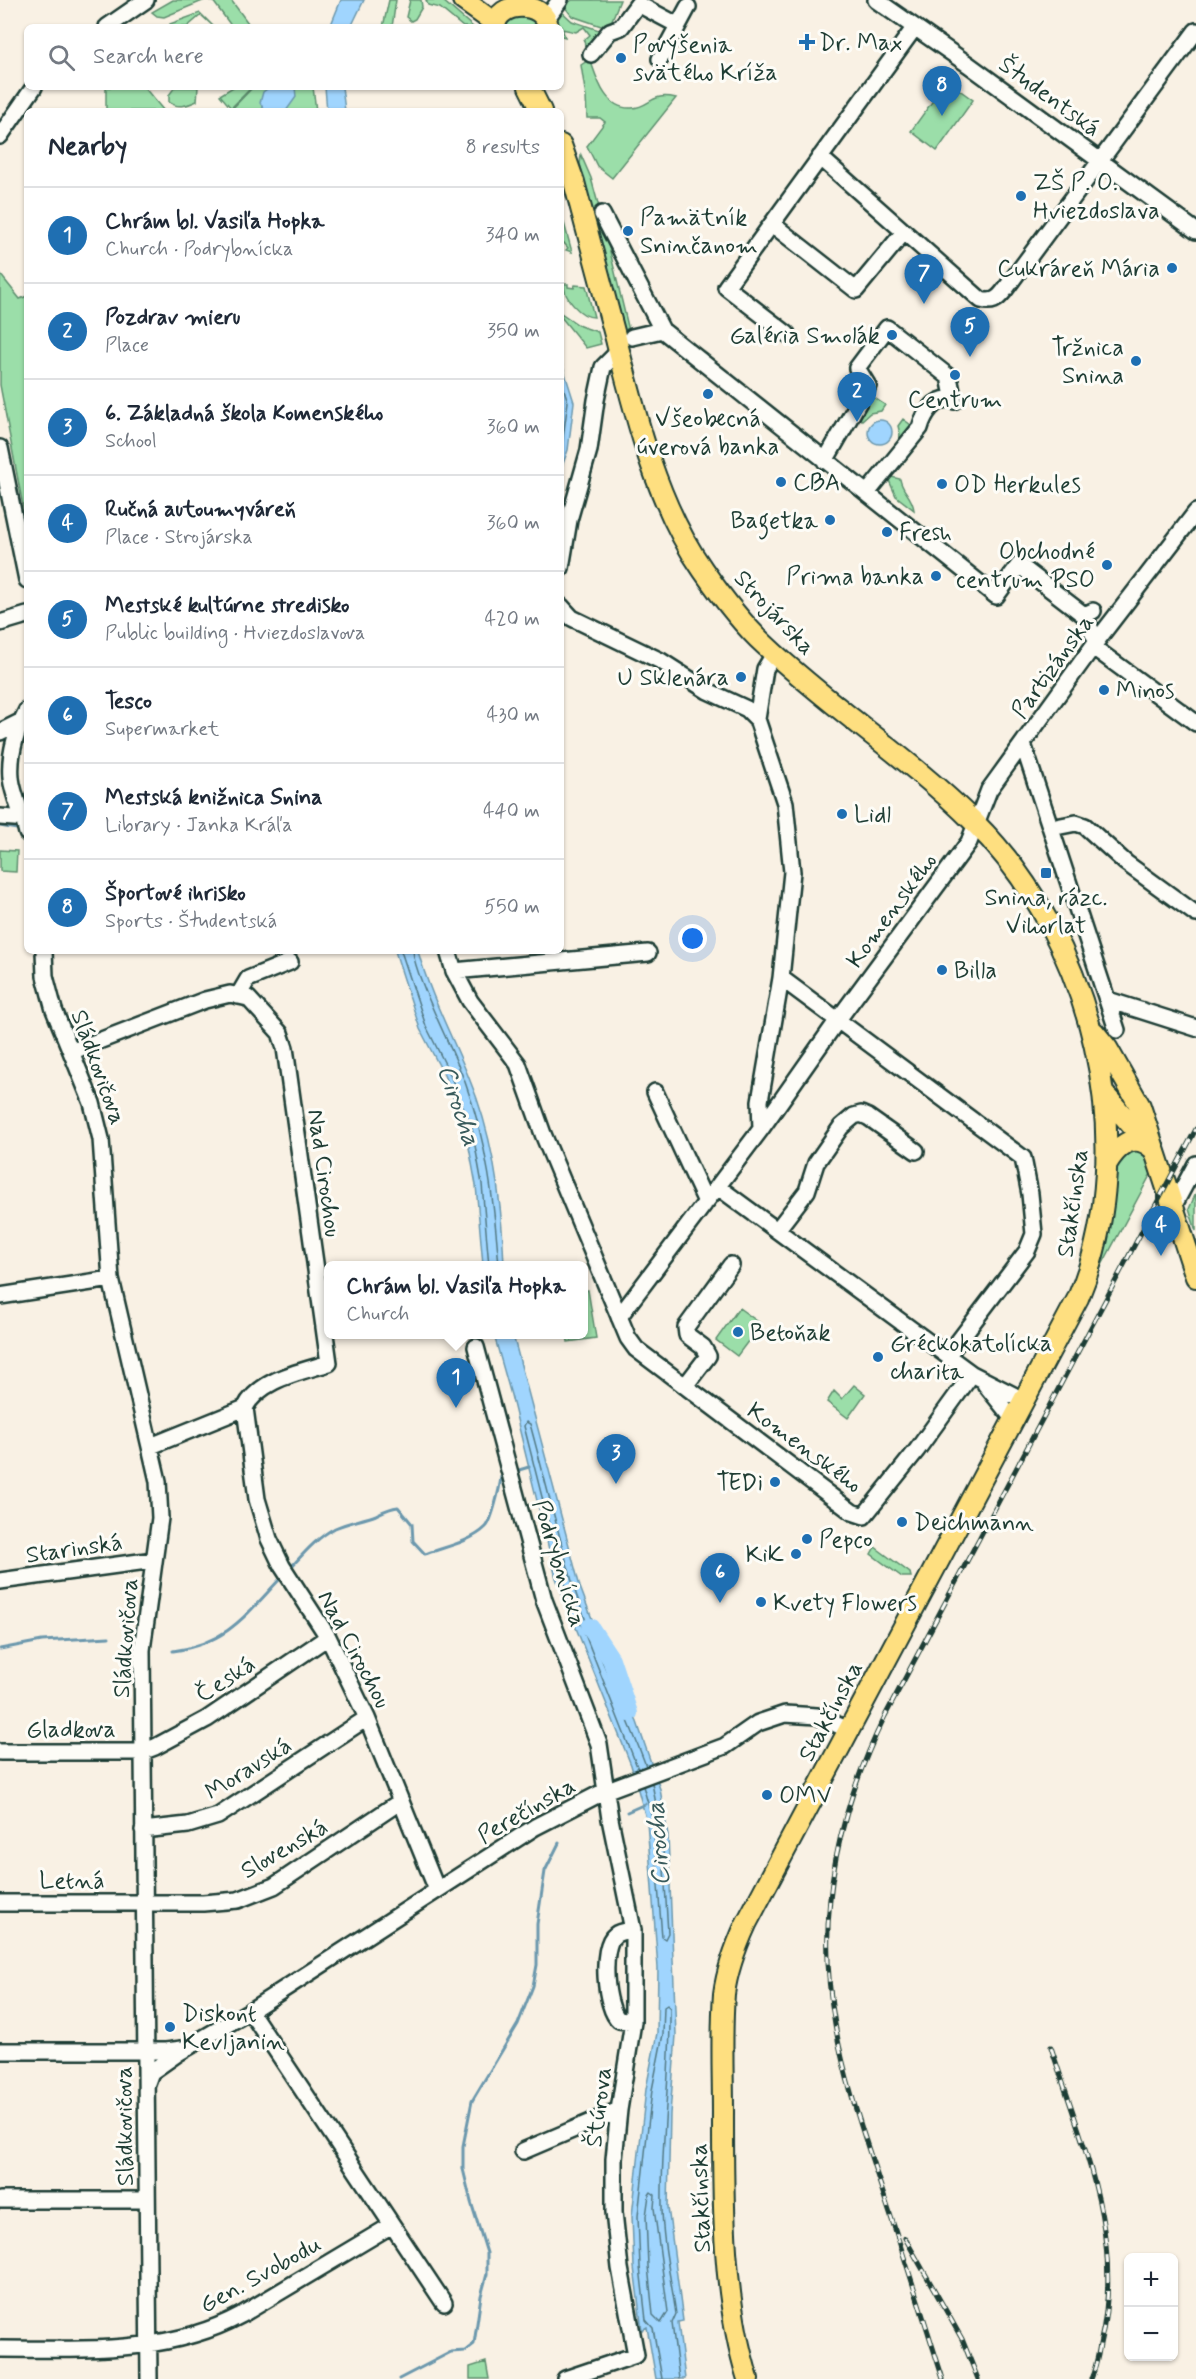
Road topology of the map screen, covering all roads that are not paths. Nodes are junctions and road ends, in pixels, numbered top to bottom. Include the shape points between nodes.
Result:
1 (463, 0) edge
2 (482, 0) edge
3 (560, 0) edge
4 (876, 0) edge
5 (140, 1) edge
6 (688, 7) dead end
7 (543, 12) edge
8 (498, 19) edge
9 (670, 21) dead end
10 (111, 24) edge
11 (915, 27) junction
12 (1196, 31) edge
13 (591, 54) dead end
14 (660, 59) dead end
15 (32, 90) edge
16 (530, 90) edge
17 (545, 90) edge
18 (540, 108) edge
19 (554, 108) edge
20 (0, 136) edge
21 (564, 154) edge
22 (820, 158) junction
23 (1097, 166) junction
24 (602, 214) dead end
25 (772, 224) junction
26 (1196, 231) edge
27 (904, 232) junction
28 (663, 330) junction
29 (787, 334) dead end
30 (625, 344) junction
31 (0, 448) edge
32 (825, 461) junction
33 (867, 492) junction
34 (1196, 512) edge
35 (564, 550) edge
36 (24, 565) edge
37 (564, 609) edge
38 (24, 616) edge
39 (0, 623) edge
40 (1093, 640) junction
41 (774, 654) junction
42 (24, 716) edge
43 (757, 719) junction
44 (1196, 723) edge
45 (0, 732) edge
46 (1023, 744) junction
47 (6, 750) edge
48 (0, 817) edge
49 (24, 818) edge
50 (24, 823) edge
51 (976, 823) junction
52 (1051, 828) junction
53 (1196, 914) edge
54 (648, 953) dead end
55 (44, 954) edge
56 (449, 954) edge
57 (290, 962) dead end
58 (454, 971) junction
59 (781, 978) junction
60 (238, 996) junction
61 (1108, 1000) junction
62 (837, 1021) junction
63 (1091, 1027) junction
64 (1196, 1028) edge
65 (1117, 1030) dead end
66 (73, 1051) junction
67 (655, 1092) dead end
68 (1105, 1095) junction
69 (1133, 1096) junction
70 (761, 1129) junction
71 (1151, 1146) junction
72 (916, 1151) dead end
73 (1196, 1164) edge
74 (1106, 1165) junction
75 (717, 1187) junction
76 (706, 1202) junction
77 (1173, 1207) junction
78 (777, 1230) junction
79 (731, 1265) dead end
80 (1196, 1277) edge
81 (111, 1279) junction
82 (0, 1296) edge
83 (620, 1309) junction
84 (324, 1327) edge
85 (326, 1339) edge
86 (476, 1347) dead end
87 (948, 1355) junction
88 (976, 1377) junction
89 (685, 1386) junction
90 (1025, 1401) junction
91 (245, 1408) junction
92 (1014, 1420) junction
93 (151, 1446) junction
94 (154, 1560) junction
95 (0, 1580) edge
96 (328, 1637) junction
97 (367, 1718) junction
98 (849, 1730) junction
99 (0, 1752) edge
100 (142, 1752) junction
101 (610, 1789) junction
102 (401, 1801) junction
103 (143, 1830) junction
104 (437, 1890) junction
105 (0, 1903) edge
106 (144, 1903) junction
107 (633, 1930) junction
108 (250, 2011) junction
109 (633, 2022) junction
110 (196, 2045) junction
111 (0, 2051) edge
112 (158, 2052) junction
113 (146, 2085) junction
114 (619, 2110) junction
115 (523, 2151) dead end
116 (0, 2200) edge
117 (147, 2200) junction
118 (392, 2224) junction
119 (444, 2303) dead end
120 (149, 2344) junction
121 (0, 2349) edge
122 (149, 2379) edge
123 (565, 2379) edge
124 (748, 2379) edge

1 - 8 main road
2 - 8 main road
3 - 7 street
4 - 11 street, Študentská
5 - 10 street
6 - 14 street
7 - 8 main road via 521,0 512,2
9 - 13 street via 638,3 621,27 610,31
11 - 22 street
11 - 23 street, Študentská
12 - 23 street
15 - 20 street
16 - 18 main road
17 - 19 main road
21 - 30 main road, Strojárska
22 - 25 street
22 - 27 street
23 - 26 street, Študentská
23 - 27 street via 998,299 990,302 981,300
24 - 28 street
25 - 27 street via 856,290
25 - 29 street via 726,287
28 - 30 street
28 - 32 street
30 - 35 street via 603,367 589,450
30 - 41 main road, Strojárska via 646,447 676,524 723,597
31 - 36 street
32 - 33 street
32 - 33 street via 868,386 857,368 887,328 949,377 952,400 937,402
33 - 40 street via 996,596 1019,565 1088,613
34 - 40 street, Partizánska
37 - 43 street via 572,618 747,709
38 - 39 street
40 - 44 street
40 - 46 street, Partizánska
41 - 43 street via 765,669
41 - 51 main road, Strojárska
42 - 45 street
42 - 47 street
43 - 59 street via 785,803 792,872
46 - 51 street, Partizánska via 989,790
46 - 52 street
47 - 49 street
48 - 50 street
51 - 62 street, Komenského via 969,842
51 - 63 main road, Strojárska via 1015,869 1039,908 1076,983
52 - 53 street via 1076,823 1085,826 1126,863
52 - 61 street
54 - 58 street
55 - 66 street, Sládkovičova via 54,1010
56 - 58 street, Komenského
57 - 60 street via 248,979
58 - 83 street, Komenského via 470,1001 518,1064 572,1205
59 - 62 street
59 - 70 street via 760,1101
60 - 66 street via 205,1000
60 - 84 street, Nad Cirochou via 248,998 280,1034 285,1048
61 - 64 street
61 - 65 street
62 - 70 street, Komenského
62 - 87 street via 1023,1158 1034,1234 1027,1251
63 - 68 main road, Strojárska
63 - 69 main road, Strojárska
66 - 81 street, Sládkovičova via 101,1139
67 - 76 street
68 - 69 main road via 1121,1091
68 - 71 main road, Strojárska
68 - 74 main road, Stakčínska
69 - 71 main road, Strojárska via 1140,1106
70 - 75 street, Komenského
71 - 74 main road via 1131,1141 1118,1147
71 - 77 main road, Strojárska
72 - 78 street via 868,1117 854,1116 841,1127 816,1162 807,1191
73 - 77 street
74 - 90 main road, Stakčínska via 1101,1219 1090,1267 1068,1320
75 - 76 street, Komenského
75 - 78 street
76 - 83 street, Komenského
77 - 80 main road, Strojárska
78 - 87 street
79 - 89 street via 686,1327 687,1335 708,1356
81 - 82 street
81 - 93 street, Sládkovičova
83 - 89 street, Komenského via 628,1338 636,1349
85 - 91 street, Nad Cirochou via 329,1363 273,1382 250,1398
86 - 101 street, Podrybnícka via 544,1600 594,1727
87 - 88 street
88 - 89 street, Komenského via 864,1516 852,1512
88 - 90 street
88 - 92 street
90 - 92 main road, Stakčínska
91 - 93 street
91 - 96 street, Nad Cirochou via 256,1499 269,1539
92 - 98 main road, Stakčínska
93 - 94 street, Sládkovičova via 160,1518
94 - 95 street, Starinská
94 - 100 street, Sládkovičova via 142,1650
96 - 97 street, Nad Cirochou
96 - 100 street, Česká via 207,1719
97 - 102 street, Nad Cirochou
97 - 103 street, Moravská via 218,1816 188,1825
98 - 101 street, Perečínska via 817,1716 785,1714 758,1722 725,1746
98 - 124 main road, Stakčínska via 746,1924 731,1961 724,1993 726,2239 738,2337
99 - 100 street, Gladkova
100 - 103 street, Sládkovičova
101 - 104 street, Perečínska via 535,1827
101 - 107 street, Štúrova
102 - 104 street, Nad Cirochou
102 - 106 street, Slovenská via 265,1890 238,1899 202,1903
103 - 106 street, Sládkovičova
104 - 108 street, Perečínska
105 - 106 street, Letná
106 - 112 street, Sládkovičova
107 - 109 street, Štúrova
107 - 109 street via 615,1935 609,1941 607,1955 610,2010 619,2020
108 - 110 street, Perečínska
108 - 118 street
109 - 114 street, Štúrova
110 - 112 street, Perečínska
110 - 112 street, Perečínska
111 - 112 street, Perečínska
112 - 113 street, Sládkovičova
112 - 113 street, Perečínska via 159,2071
113 - 117 street, Sládkovičova
114 - 115 street
114 - 123 street, Štúrova via 614,2212 636,2355
116 - 117 street
117 - 120 street, Sládkovičova
118 - 119 street
118 - 120 street, Gen. Svobodu via 222,2326
120 - 121 street, Gen. Svobodu
120 - 122 street, Sládkovičova

